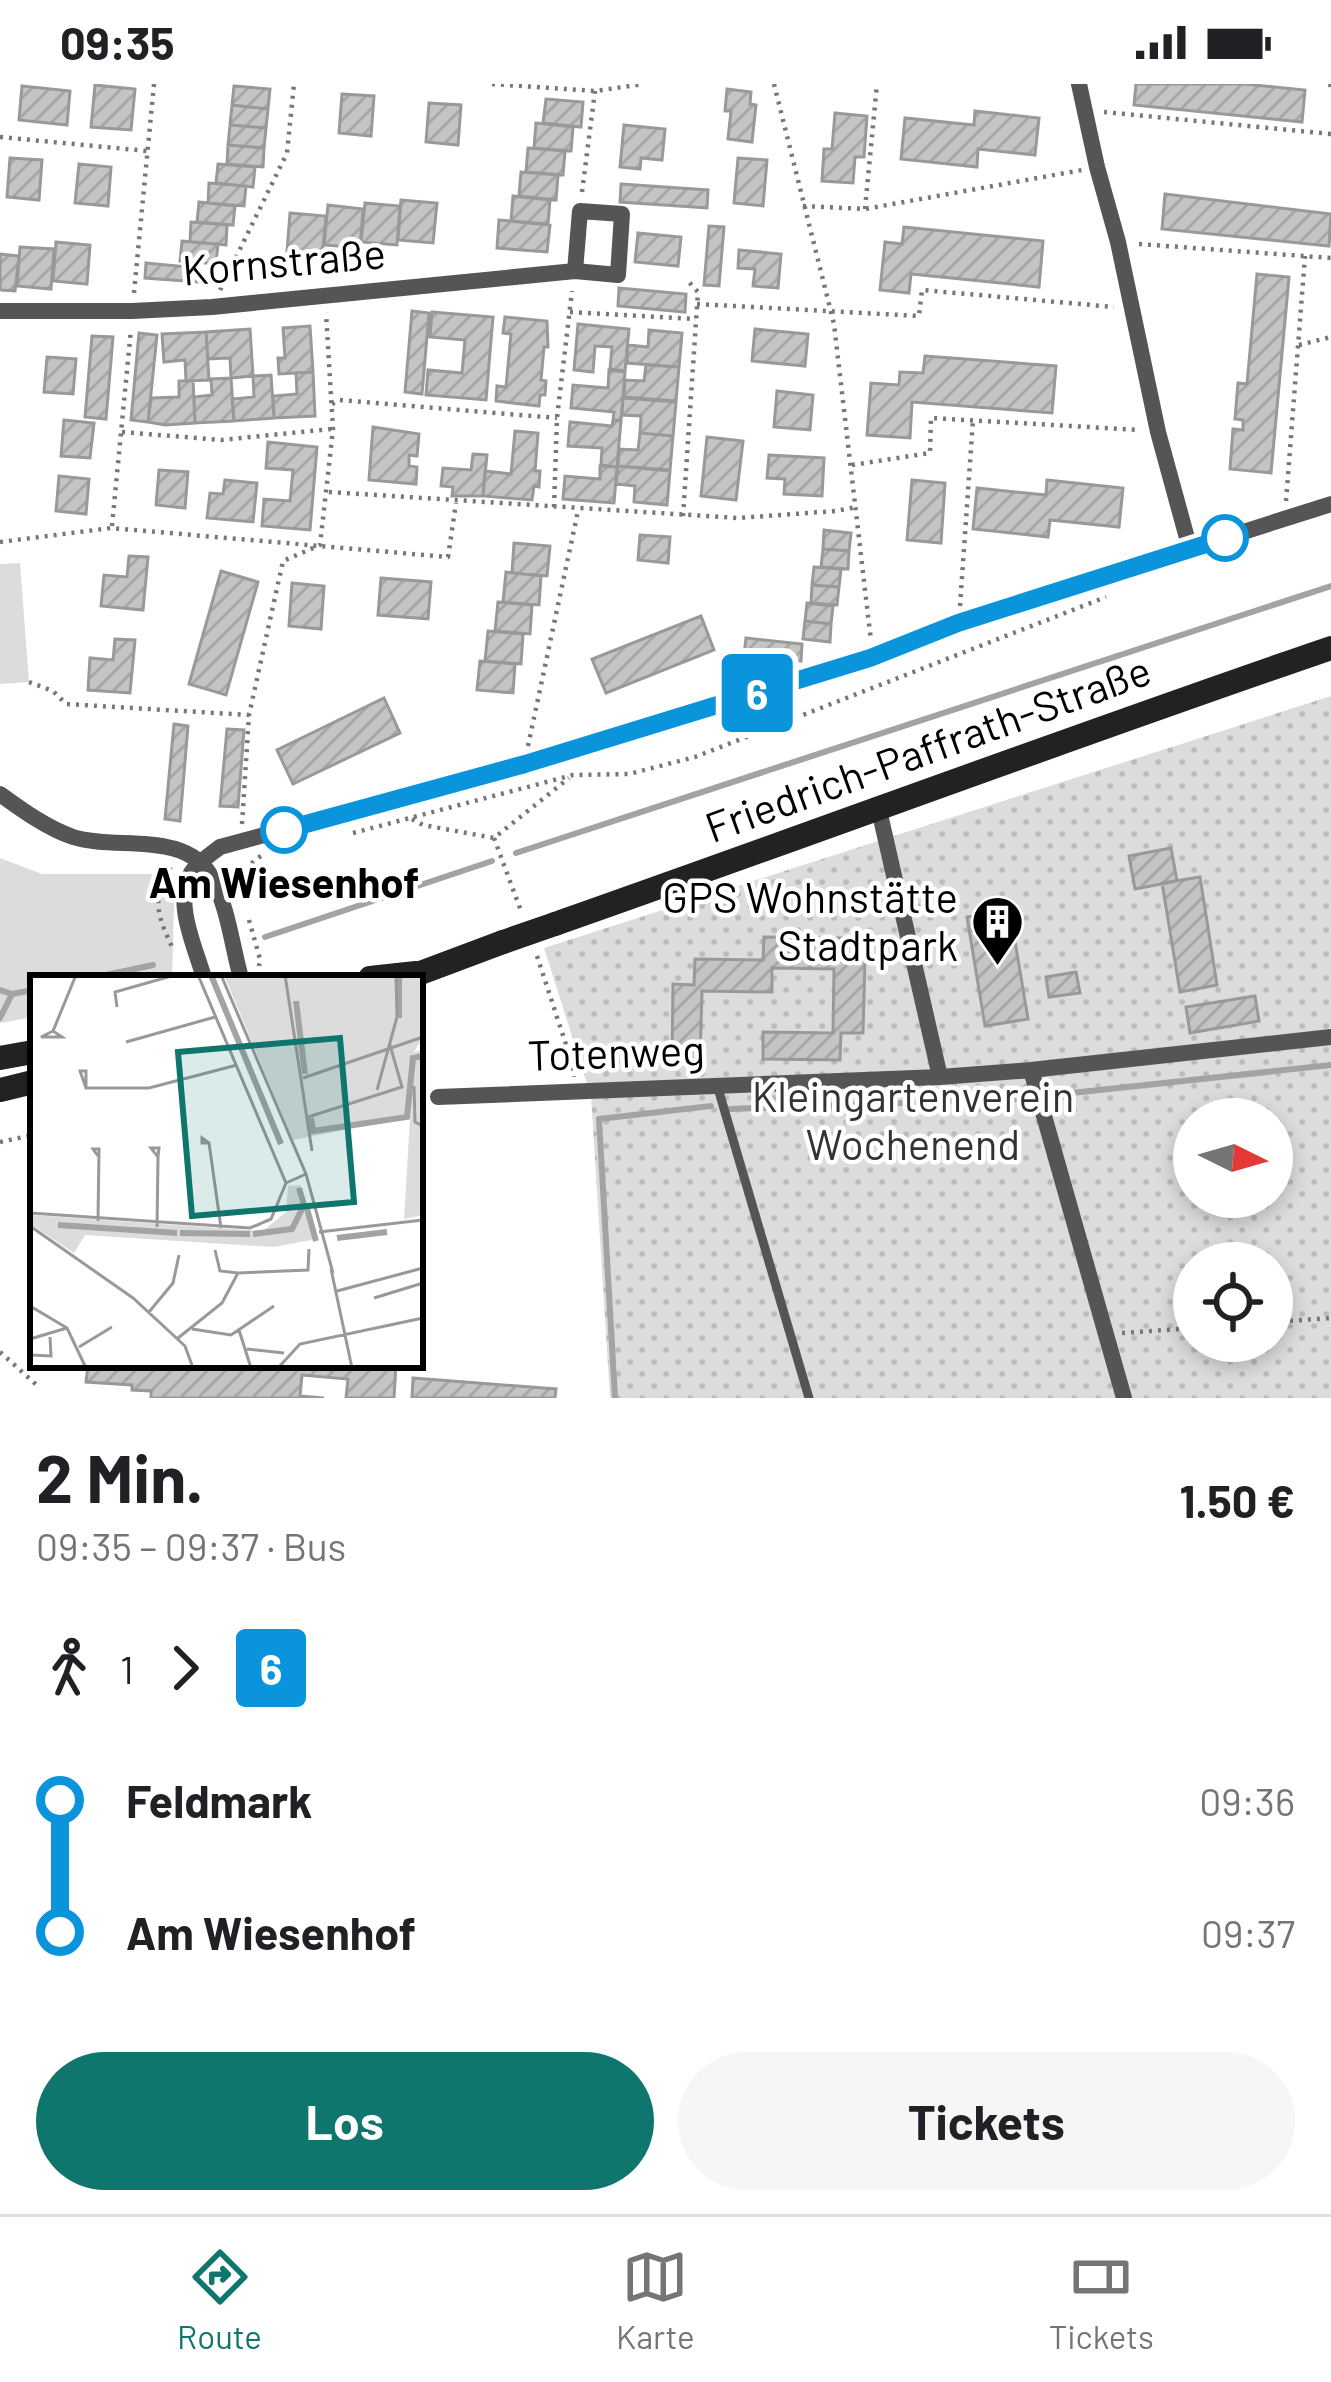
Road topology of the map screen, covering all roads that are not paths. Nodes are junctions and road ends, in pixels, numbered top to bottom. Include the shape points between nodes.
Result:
1 (1079, 84) edge
2 (574, 271) junction
3 (0, 311) edge
4 (1331, 504) edge
5 (1190, 549) junction
6 (1331, 648) edge
7 (0, 794) edge
8 (879, 810) junction
9 (201, 862) junction
10 (203, 975) edge
11 (240, 975) edge
12 (411, 975) edge
13 (1331, 1037) edge
14 (30, 1053) edge
15 (0, 1058) edge
16 (1031, 1070) junction
17 (940, 1078) junction
18 (30, 1083) edge
19 (717, 1085) junction
20 (0, 1090) edge
21 (438, 1097) dead end
22 (809, 1398) edge
23 (1124, 1398) edge

1 - 5 street
2 - 2 street, Kornstraße via 580,211 622,214 618,275
2 - 3 street, Kornstraße via 212,307
4 - 5 street
5 - 9 street via 525,764 245,839
6 - 8 main road, Friedrich-Paffrath-Straße
7 - 9 street via 57,831 154,844
8 - 12 main road, Friedrich-Paffrath-Straße, bridge
8 - 17 street
9 - 10 street via 185,896
9 - 11 street via 220,896
13 - 16 street, Totenweg
14 - 15 main road
16 - 17 street, Totenweg
16 - 23 street
17 - 19 street, Totenweg
18 - 20 main road
19 - 21 street, Totenweg
19 - 22 lane

